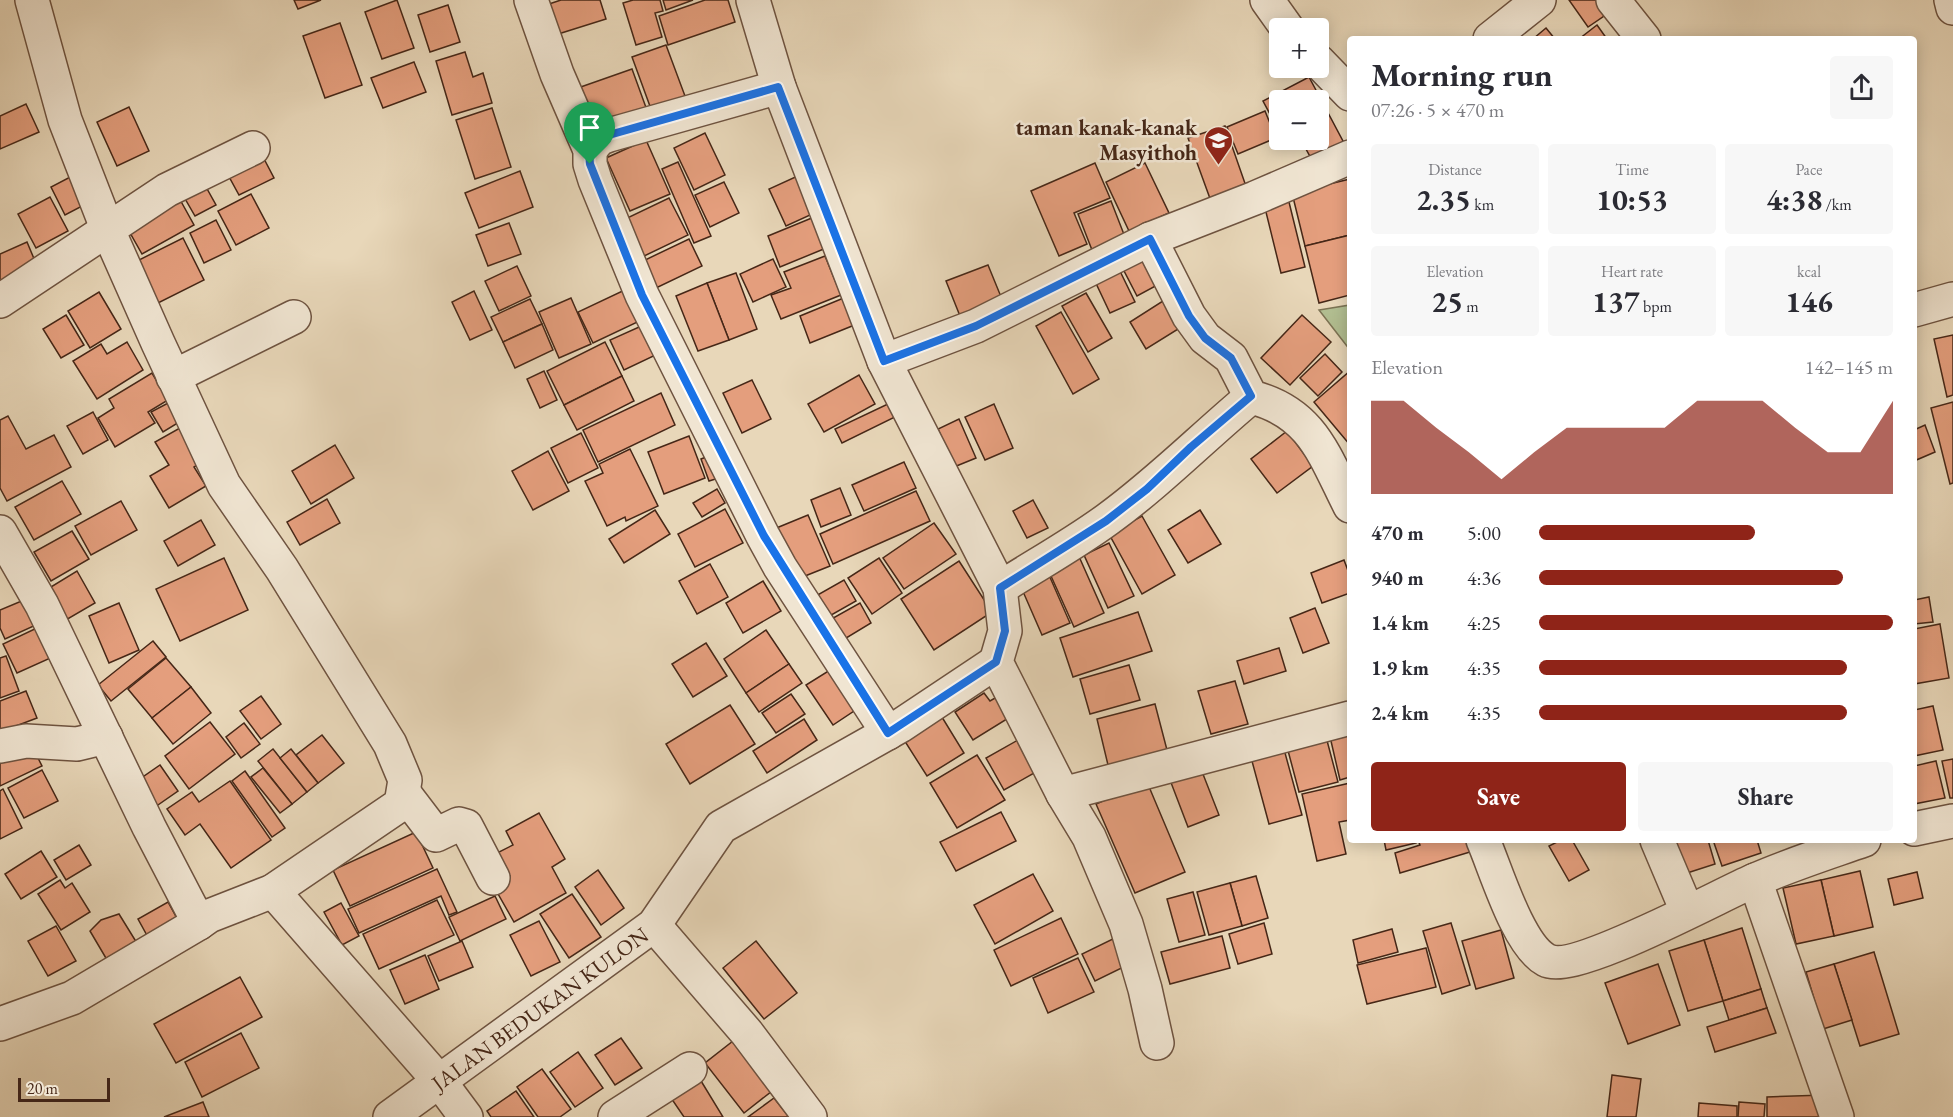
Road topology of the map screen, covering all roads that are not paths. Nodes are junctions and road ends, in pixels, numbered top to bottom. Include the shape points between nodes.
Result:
1 (32, 0) edge
2 (531, 0) edge
3 (753, 0) edge
4 (1267, 0) edge
5 (1539, 0) edge
6 (1613, 0) edge
7 (1951, 0) edge
8 (1953, 8) edge
9 (1280, 18) edge
10 (1494, 36) edge
11 (1642, 36) edge
12 (1329, 72) edge
13 (778, 87) junction
14 (1347, 91) edge
15 (253, 148) dead end
16 (590, 150) junction
17 (1347, 158) edge
18 (107, 228) junction
19 (1150, 239) junction
20 (1953, 298) edge
21 (0, 301) edge
22 (1917, 309) edge
23 (294, 317) dead end
24 (884, 361) junction
25 (173, 377) junction
26 (1251, 396) junction
27 (1347, 500) edge
28 (0, 532) edge
29 (1000, 588) junction
30 (996, 662) junction
31 (1347, 719) edge
32 (888, 733) junction
33 (106, 738) junction
34 (0, 746) edge
35 (404, 793) junction
36 (1063, 794) junction
37 (1953, 821) edge
38 (1917, 828) edge
39 (1484, 843) edge
40 (1658, 843) edge
41 (1856, 843) edge
42 (493, 878) dead end
43 (1755, 880) junction
44 (273, 891) junction
45 (1687, 912) junction
46 (200, 923) junction
47 (654, 925) junction
48 (0, 1024) edge
49 (1157, 1043) dead end
50 (690, 1070) dead end
51 (440, 1082) junction
52 (620, 1116) edge
53 (390, 1117) edge
54 (466, 1117) edge
55 (810, 1117) edge
56 (1837, 1117) edge

1 - 18 street via 65,120
2 - 16 street
3 - 13 street
4 - 9 street
5 - 10 street
6 - 11 street
7 - 8 street
12 - 14 street
13 - 16 street via 609,135 599,139
13 - 24 street
15 - 18 street via 167,190
16 - 32 street via 595,180 642,295 764,536
17 - 19 street
18 - 21 street
18 - 25 street
19 - 24 street via 976,326
19 - 26 street via 1189,316 1205,338 1231,358
20 - 22 street
23 - 25 street
24 - 29 street
25 - 35 street via 224,485 282,569 390,744 405,780
26 - 27 street via 1276,403 1314,436
26 - 29 street via 1106,521
28 - 33 street via 42,605
29 - 30 street via 1005,631
30 - 32 street, JALAN BEDUKAN KULON
30 - 36 street
31 - 36 street
32 - 47 street, JALAN BEDUKAN KULON via 721,827
33 - 34 street via 84,744 26,741
33 - 46 street
35 - 42 street via 436,835 459,824 466,826
35 - 44 street via 401,804
36 - 49 street via 1089,837 1126,924
37 - 38 street
39 - 45 street via 1519,925 1535,953 1549,961 1597,954
40 - 45 street
41 - 43 street
43 - 45 street
43 - 56 street
44 - 46 street
44 - 51 street
46 - 48 street via 72,998
47 - 51 street, JALAN BEDUKAN KULON
47 - 55 street via 747,1033
50 - 52 street
51 - 53 street, JALAN BEDUKAN KULON
51 - 54 street

